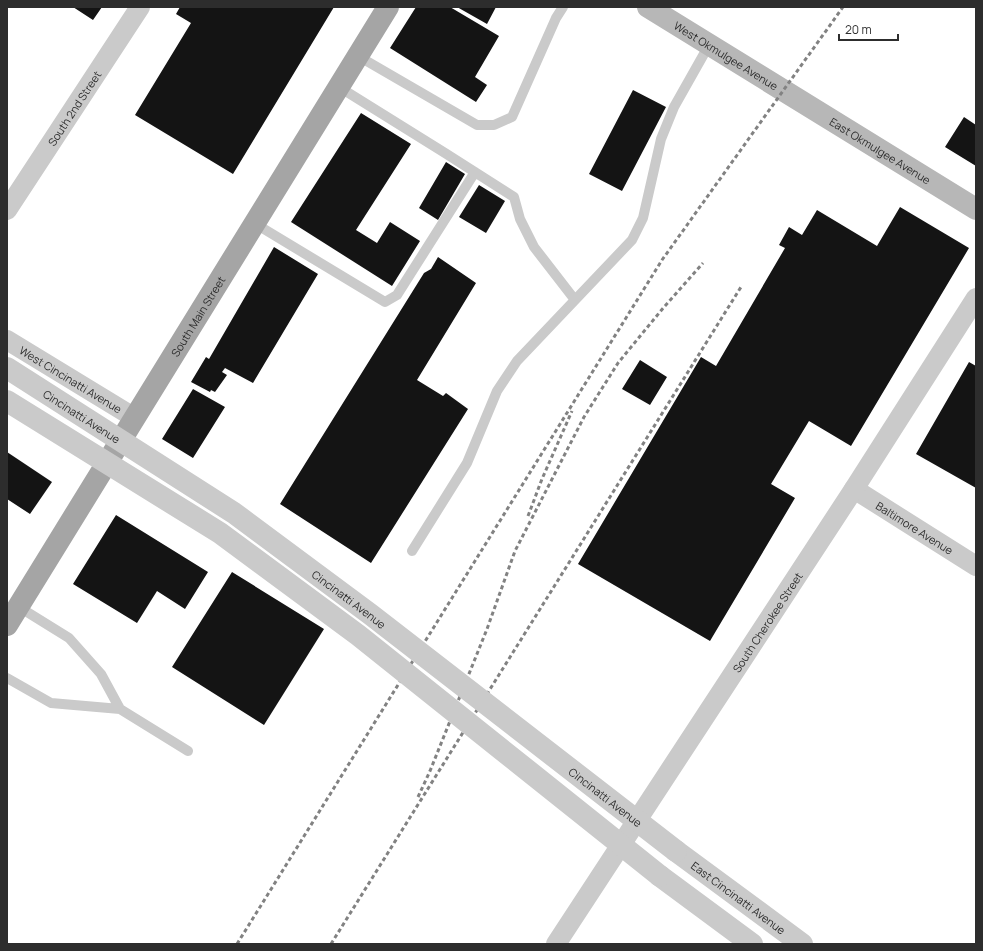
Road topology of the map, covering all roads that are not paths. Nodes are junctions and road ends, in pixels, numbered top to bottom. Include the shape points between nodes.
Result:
1 (140, 7) edge
2 (388, 7) edge
3 (563, 7) edge
4 (648, 7) edge
5 (710, 45) junction
6 (358, 56) junction
7 (339, 87) junction
8 (784, 92) joint
9 (475, 172) junction
10 (976, 209) edge
11 (7, 210) edge
12 (254, 223) junction
13 (976, 298) edge
14 (575, 300) junction
15 (7, 340) edge
16 (7, 368) edge
17 (7, 401) edge
18 (135, 418) junction
19 (854, 489) junction
20 (412, 551) dead end
21 (976, 566) edge
22 (18, 607) junction
23 (7, 625) edge
24 (7, 678) edge
25 (120, 709) junction
26 (188, 751) dead end
27 (676, 851) joint
28 (556, 944) edge
29 (752, 944) edge
30 (802, 944) edge

1 - 11 street, South 2nd Street
2 - 6 main road, South Main Street
3 - 6 lane via 512,117 494,125 477,125
4 - 5 main road, West Okmulgee Avenue
5 - 8 main road, West Okmulgee Avenue
5 - 14 lane via 674,107 661,139 643,218 632,240
6 - 7 main road, South Main Street
7 - 9 lane
7 - 12 main road, South Main Street
8 - 10 main road, East Okmulgee Avenue
9 - 12 lane via 397,295 385,302
9 - 14 lane via 514,197 520,219 534,248
12 - 18 main road, South Main Street
13 - 19 street, South Cherokee Street
14 - 20 lane via 517,361 497,391 467,464
15 - 18 street, West Cincinatti Avenue
16 - 27 street, Cincinatti Avenue, bridge via 234,513 370,614
17 - 29 street, bridge via 220,533 358,635 660,876
18 - 22 main road, South Main Street
19 - 21 street, Baltimore Avenue
19 - 28 street, South Cherokee Street
22 - 23 main road, South Main Street
22 - 25 lane via 69,638 101,674
24 - 25 lane via 51,703
25 - 26 lane
27 - 30 street, East Cincinatti Avenue

